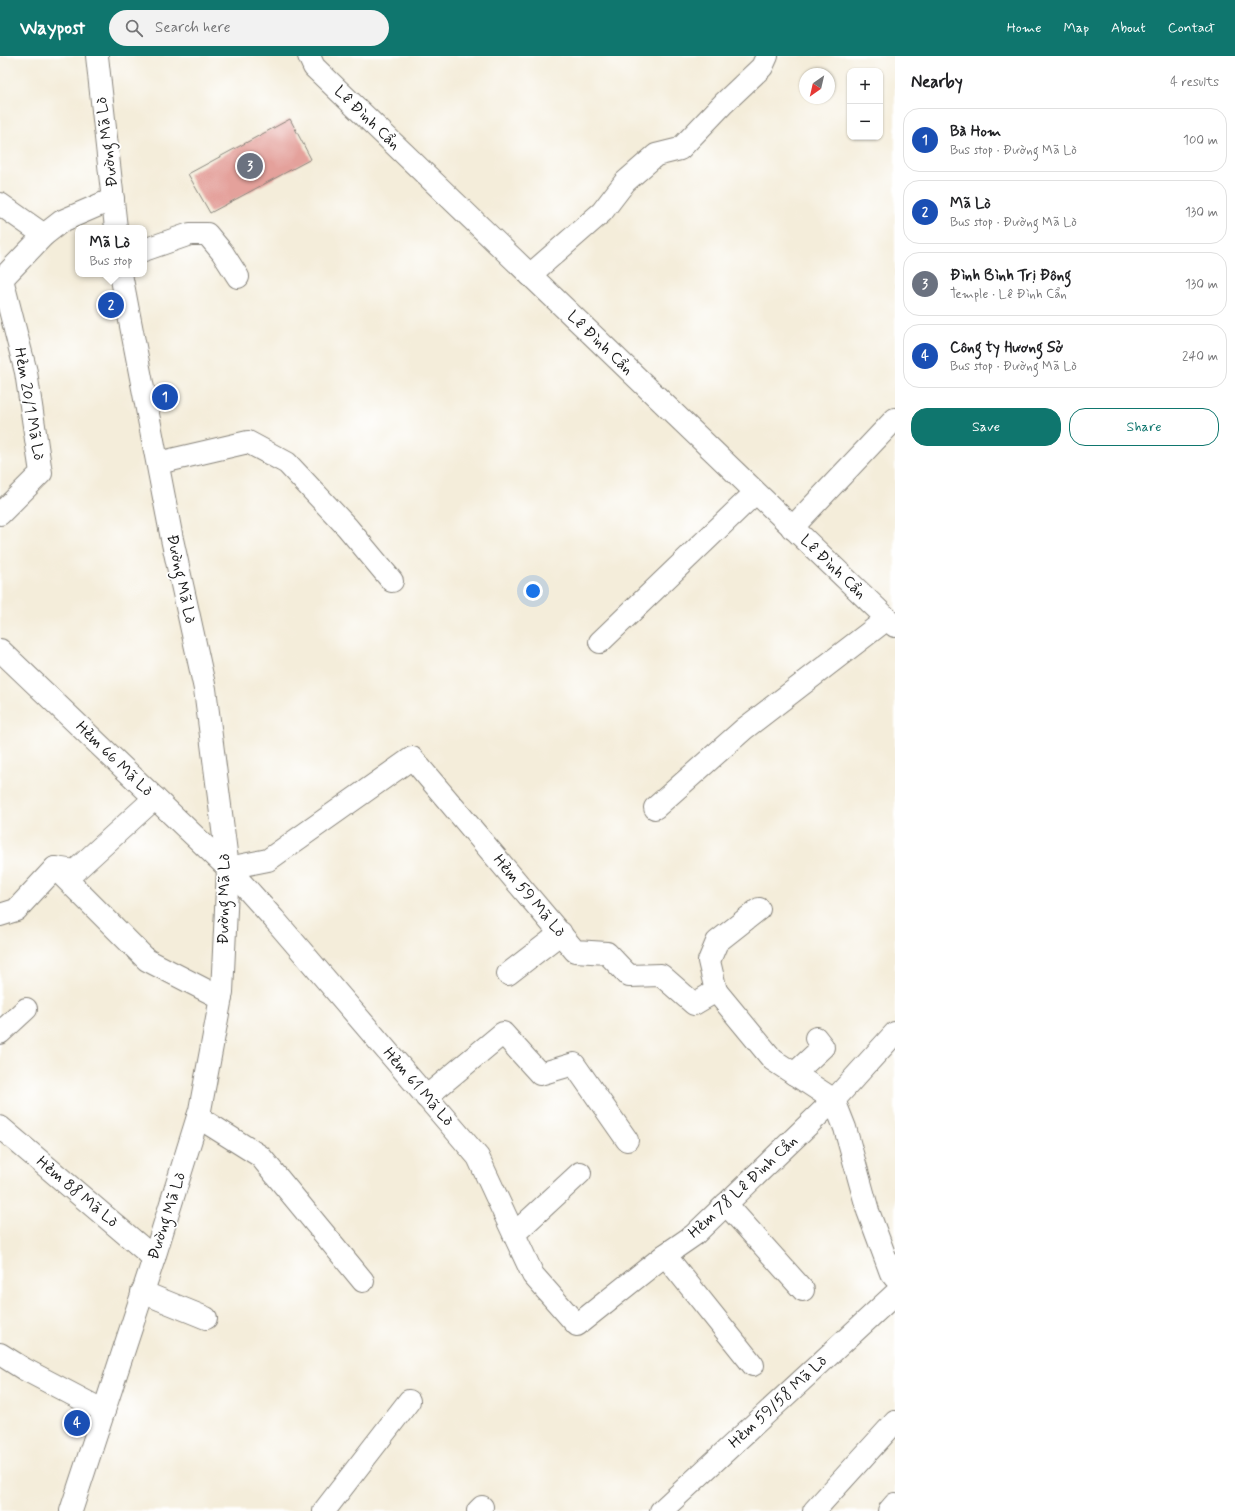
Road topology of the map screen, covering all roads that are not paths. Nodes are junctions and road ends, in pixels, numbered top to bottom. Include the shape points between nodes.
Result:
1 (97, 56) edge
2 (309, 56) edge
3 (767, 56) edge
4 (114, 199) junction
5 (0, 204) edge
6 (116, 225) edge
7 (44, 235) junction
8 (147, 249) edge
9 (530, 275) junction
10 (122, 277) edge
11 (238, 277) dead end
12 (1, 280) edge
13 (895, 419) edge
14 (158, 463) junction
15 (755, 492) junction
16 (0, 514) edge
17 (792, 528) junction
18 (392, 582) dead end
19 (891, 623) edge
20 (600, 642) dead end
21 (0, 650) edge
22 (155, 798) junction
23 (655, 808) dead end
24 (55, 868) junction
25 (228, 868) junction
26 (759, 909) dead end
27 (0, 915) edge
28 (561, 933) junction
29 (508, 974) dead end
30 (716, 991) junction
31 (221, 998) junction
32 (26, 1009) dead end
33 (0, 1033) edge
34 (895, 1033) edge
35 (816, 1038) dead end
36 (794, 1074) junction
37 (426, 1097) junction
38 (834, 1100) junction
39 (198, 1117) junction
40 (0, 1126) edge
41 (627, 1140) dead end
42 (580, 1173) dead end
43 (726, 1204) junction
44 (514, 1234) junction
45 (665, 1255) junction
46 (154, 1258) junction
47 (895, 1278) edge
48 (363, 1281) dead end
49 (804, 1290) dead end
50 (142, 1292) junction
51 (895, 1294) edge
52 (206, 1318) dead end
53 (577, 1326) joint
54 (0, 1354) edge
55 (753, 1365) dead end
56 (409, 1401) dead end
57 (104, 1411) junction
58 (895, 1422) edge
59 (895, 1504) edge
60 (71, 1511) edge
61 (324, 1511) edge
62 (662, 1511) edge
63 (814, 1511) edge
64 (889, 1511) edge

1 - 4 street, Đường Mã Lò
2 - 9 street, Lê Đình Cẩn via 314,66
3 - 9 street via 762,68 680,149 656,155 625,182 602,212
4 - 6 street, Đường Mã Lò
4 - 7 street via 62,222
5 - 7 street
7 - 12 street
8 - 11 street via 190,234 207,234
9 - 15 street, Lê Đình Cẩn
10 - 14 street, Đường Mã Lò
12 - 16 street, Hẻm 20/1 Mã Lò via 26,372 42,473
13 - 17 street
14 - 18 street via 248,442 287,463 347,527
14 - 25 street, Đường Mã Lò via 205,689
15 - 17 street, Lê Đình Cẩn
15 - 20 street
17 - 19 street, Lê Đình Cẩn
19 - 23 street via 744,729
21 - 22 street, Hẻm 66 Mã Lò
22 - 24 street via 75,871
22 - 25 street, Hẻm 66 Mã Lò
24 - 27 street via 16,910
24 - 31 street via 147,960
25 - 28 street, Hẻm 59 Mã Lò via 268,860 412,758
25 - 31 street, Đường Mã Lò
25 - 37 street, Hẻm 61 Mã Lò
26 - 30 street via 717,942 709,961
28 - 29 street
28 - 30 street, Hẻm 59 Mã Lò via 575,951 608,953 629,976 661,976 694,1004
30 - 36 street via 773,1060
31 - 39 street, Đường Mã Lò
32 - 33 street
34 - 38 street, Hẻm 78 Lê Đình Cẩn
35 - 36 street via 823,1047
36 - 38 street
37 - 41 street via 503,1033 540,1074 574,1064
37 - 44 street, Hẻm 61 Mã Lò via 478,1157
38 - 43 street, Hẻm 78 Lê Đình Cẩn
38 - 47 street via 845,1128 868,1211
39 - 46 street, Đường Mã Lò
39 - 48 street via 260,1156
40 - 46 street, Hẻm 88 Mã Lò
42 - 44 street
43 - 45 street, Hẻm 78 Lê Đình Cẩn via 694,1235
43 - 49 street
44 - 53 street, Hẻm 61 Mã Lò via 533,1275
45 - 53 street, Hẻm 78 Lê Đình Cẩn
45 - 55 street
46 - 50 street, Đường Mã Lò
50 - 52 street
50 - 57 street, Đường Mã Lò
51 - 62 street, Hẻm 59/58 Mã Lò
54 - 57 street
56 - 61 street
57 - 60 street, Đường Mã Lò
58 - 63 street
59 - 64 street

